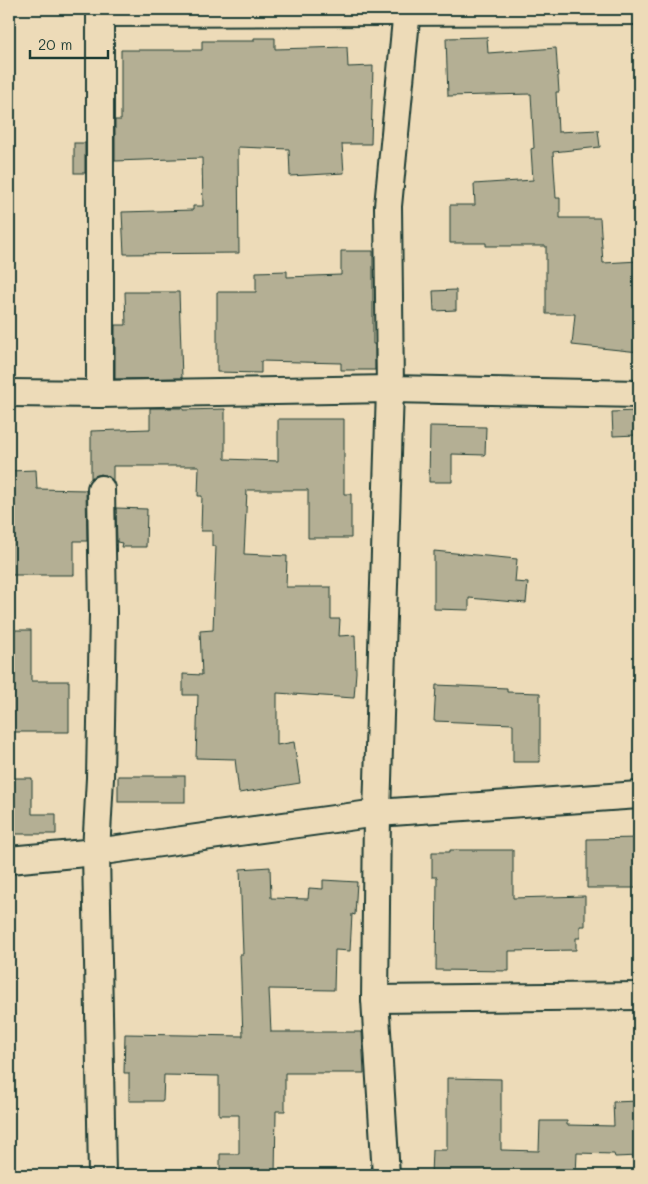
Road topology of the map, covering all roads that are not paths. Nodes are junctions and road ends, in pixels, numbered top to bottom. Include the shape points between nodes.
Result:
1 (100, 11) edge
2 (407, 11) edge
3 (639, 11) edge
4 (390, 389) junction
5 (9, 393) edge
6 (100, 394) junction
7 (639, 394) edge
8 (101, 489) dead end
9 (639, 795) edge
10 (377, 813) junction
11 (96, 852) junction
12 (9, 860) edge
13 (639, 996) edge
14 (375, 999) junction
15 (102, 1175) edge
16 (386, 1175) edge

1 - 2 street
1 - 6 street
2 - 3 street
2 - 4 street via 388,206
4 - 6 street
4 - 7 street
4 - 10 street
5 - 6 street
8 - 11 street via 103,613
9 - 10 street
10 - 11 street
10 - 14 street
11 - 12 street
11 - 15 street
13 - 14 street
14 - 16 street

